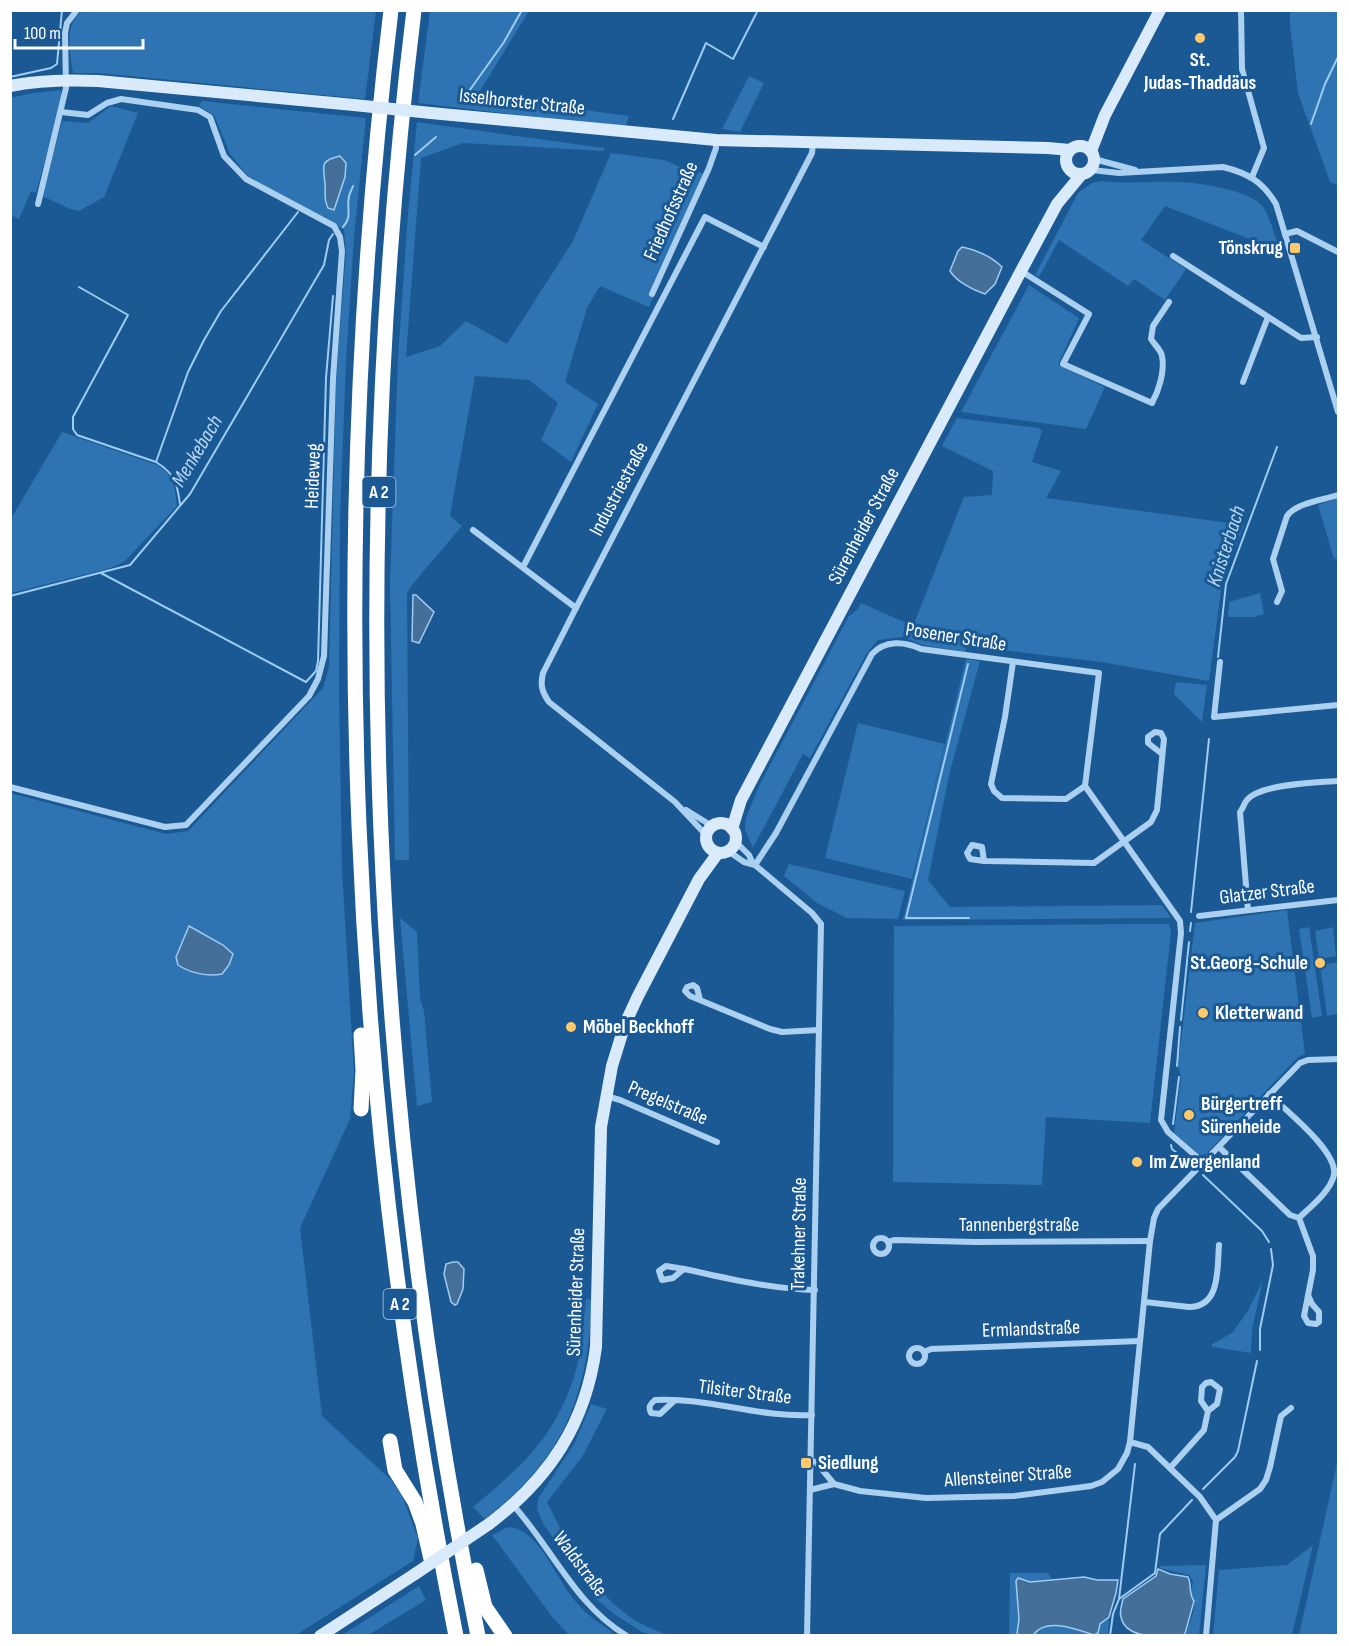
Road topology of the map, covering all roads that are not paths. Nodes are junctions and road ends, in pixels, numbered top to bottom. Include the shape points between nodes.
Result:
1 (78, 10) edge
2 (391, 10) edge
3 (414, 10) edge
4 (1160, 10) edge
5 (1241, 10) edge
6 (66, 80) junction
7 (10, 86) edge
8 (61, 112) junction
9 (716, 140) junction
10 (813, 143) junction
11 (1080, 160) junction
12 (1139, 171) junction
13 (1252, 177) junction
14 (38, 204) dead end
15 (1285, 234) junction
16 (764, 247) junction
17 (1338, 252) edge
18 (1173, 256) dead end
19 (1021, 271) junction
20 (652, 294) dead end
21 (1169, 302) dead end
22 (1268, 317) junction
23 (1317, 337) junction
24 (1243, 382) dead end
25 (1338, 412) edge
26 (1338, 495) edge
27 (473, 530) dead end
28 (523, 567) junction
29 (1277, 602) dead end
30 (576, 608) junction
31 (1013, 662) junction
32 (1220, 662) dead end
33 (1338, 705) edge
34 (1162, 754) dead end
35 (1338, 781) edge
36 (1085, 786) junction
37 (10, 787) edge
38 (680, 807) junction
39 (720, 838) junction
40 (1124, 841) junction
41 (984, 861) dead end
42 (754, 864) junction
43 (1338, 900) edge
44 (1248, 910) junction
45 (1199, 916) dead end
46 (700, 1000) dead end
47 (370, 1020) junction
48 (819, 1030) junction
49 (1338, 1059) edge
50 (1269, 1094) junction
51 (606, 1096) junction
52 (361, 1109) dead end
53 (717, 1142) dead end
54 (1219, 1147) junction
55 (1204, 1163) junction
56 (1299, 1218) junction
57 (1150, 1241) junction
58 (888, 1242) dead end
59 (1219, 1245) dead end
60 (684, 1269) dead end
61 (815, 1290) junction
62 (1308, 1295) dead end
63 (1145, 1302) junction
64 (1140, 1341) junction
65 (924, 1352) dead end
66 (674, 1401) dead end
67 (1291, 1408) dead end
68 (1208, 1411) junction
69 (812, 1415) junction
70 (390, 1441) dead end
71 (1130, 1442) junction
72 (811, 1461) junction
73 (1170, 1468) junction
74 (834, 1484) junction
75 (810, 1490) junction
76 (513, 1505) junction
77 (453, 1506) junction
78 (1216, 1520) junction
79 (446, 1585) junction
80 (320, 1635) edge
81 (456, 1635) edge
82 (478, 1635) edge
83 (505, 1635) edge
84 (627, 1635) edge
85 (807, 1635) edge
86 (1206, 1635) edge

1 - 6 street via 64,33
2 - 47 highway, A 2 via 371,212 355,521 358,810
3 - 77 highway, A 2 via 393,212 383,362 376,596 379,778 388,975 403,1145 423,1313
4 - 11 main road, Sürenheider Straße
5 - 13 street via 1242,69 1264,148
6 - 7 main road, Isselhorster Straße
6 - 8 street
6 - 9 main road, Isselhorster Straße, bridge
8 - 14 street
8 - 37 street, Heideweg via 88,115 121,99 198,110 210,117 224,156 246,179 334,226 340,237 324,656 309,696 186,825 165,827
9 - 10 main road, Isselhorster Straße
9 - 20 street, Friedhofsstraße via 709,168
10 - 11 main road, Isselhorster Straße via 1030,149
10 - 16 street, Industriestraße via 812,153
11 - 12 street
11 - 12 street via 1119,173
11 - 19 main road, Sürenheider Straße
12 - 13 street via 1223,167
13 - 15 street via 1276,204
15 - 17 street via 1297,231
15 - 23 street
16 - 28 street via 705,217
16 - 30 street, Industriestraße
18 - 22 street
19 - 21 street via 1089,314 1063,364 1152,403 1160,389 1162,369 1162,354 1151,339 1153,326
19 - 39 main road, Sürenheider Straße
22 - 23 street via 1301,338
22 - 24 street
23 - 25 street
26 - 29 street via 1291,510 1287,516 1274,559 1282,591
27 - 28 street
28 - 30 street
30 - 38 street, Industriestraße via 543,673 543,693 549,702
31 - 36 street, Posener Straße via 1099,673
31 - 36 street via 992,772 994,791 1002,798 1065,799
31 - 42 street, Posener Straße via 904,643 879,646 776,833
32 - 33 street via 1214,717
34 - 40 street via 1157,810 1151,822
35 - 44 street via 1293,784 1258,792 1248,799 1240,812
36 - 40 street
38 - 39 street, Industriestraße
38 - 39 street, Industriestraße
39 - 42 street, Trakehner Straße via 749,855
39 - 42 street, Trakehner Straße via 744,862
39 - 51 main road, Sürenheider Straße via 625,1024
40 - 41 street via 1094,863
40 - 55 street via 1180,921 1161,1120 1168,1132
42 - 48 street, Trakehner Straße via 821,924
43 - 44 street, Glatzer Straße
44 - 45 street, Glatzer Straße
46 - 48 street via 776,1030
47 - 52 highway via 361,1033
47 - 79 highway, A 2 via 401,1311
48 - 61 street, Trakehner Straße
49 - 50 street, Allensteiner Straße via 1308,1059 1299,1063
50 - 54 street, Allensteiner Straße
50 - 56 street via 1320,1144 1334,1166 1328,1188
51 - 53 street, Pregelstraße
51 - 76 main road, Sürenheider Straße via 599,1160 594,1360 582,1404 566,1439 546,1471
54 - 55 street, Allensteiner Straße
54 - 56 street via 1290,1215
55 - 57 street, Allensteiner Straße via 1158,1209
56 - 62 street via 1313,1256
57 - 58 street, Tannenbergstraße
57 - 63 street, Allensteiner Straße
59 - 63 street via 1215,1290 1205,1303 1190,1307
60 - 61 street via 777,1288
61 - 69 street, Trakehner Straße
63 - 64 street, Allensteiner Straße
64 - 65 street, Ermlandstraße
64 - 71 street, Allensteiner Straße
66 - 69 street, Tilsiter Straße via 790,1416
67 - 78 street via 1281,1416 1270,1467 1260,1489
68 - 68 street via 1217,1404 1220,1389 1211,1382 1202,1387 1201,1401
68 - 73 street via 1204,1430
69 - 72 street, Trakehner Straße
70 - 79 highway via 395,1470 423,1524 435,1580
71 - 73 street via 1148,1447
71 - 74 street, Allensteiner Straße via 1124,1460 1110,1477 1079,1488 1014,1496 926,1498
72 - 74 street
72 - 75 street, Trakehner Straße
73 - 78 street via 1200,1497
74 - 75 street, Allensteiner Straße
75 - 85 street, Trakehner Straße
76 - 80 main road, Sürenheider Straße, bridge
76 - 84 street, Waldstraße via 577,1592 608,1623
77 - 82 highway, A 2
77 - 83 highway via 465,1519 485,1607
78 - 86 street
79 - 81 highway, A 2

